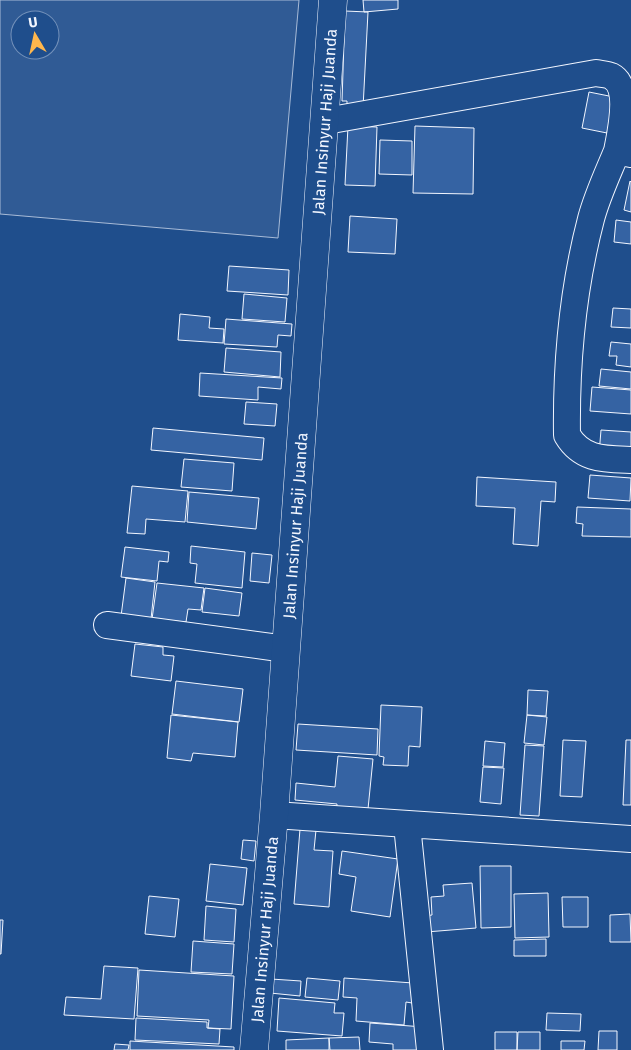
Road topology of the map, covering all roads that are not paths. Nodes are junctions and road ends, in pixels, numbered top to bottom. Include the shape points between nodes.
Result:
1 (333, 0) edge
2 (628, 87) edge
3 (326, 121) junction
4 (624, 153) edge
5 (631, 460) edge
6 (106, 625) dead end
7 (286, 648) junction
8 (274, 815) junction
9 (407, 825) junction
10 (631, 839) edge
11 (254, 1050) edge
12 (430, 1050) edge

1 - 3 main road, Jalan Insinyur Haji Juanda
2 - 3 street via 612,76 596,73 571,75
2 - 4 street
3 - 7 main road, Jalan Insinyur Haji Juanda
4 - 5 street via 592,218 583,260 574,316 567,434 581,452 597,458
6 - 7 street
7 - 8 main road, Jalan Insinyur Haji Juanda
8 - 9 street
8 - 11 main road, Jalan Insinyur Haji Juanda
9 - 10 street
9 - 12 street

